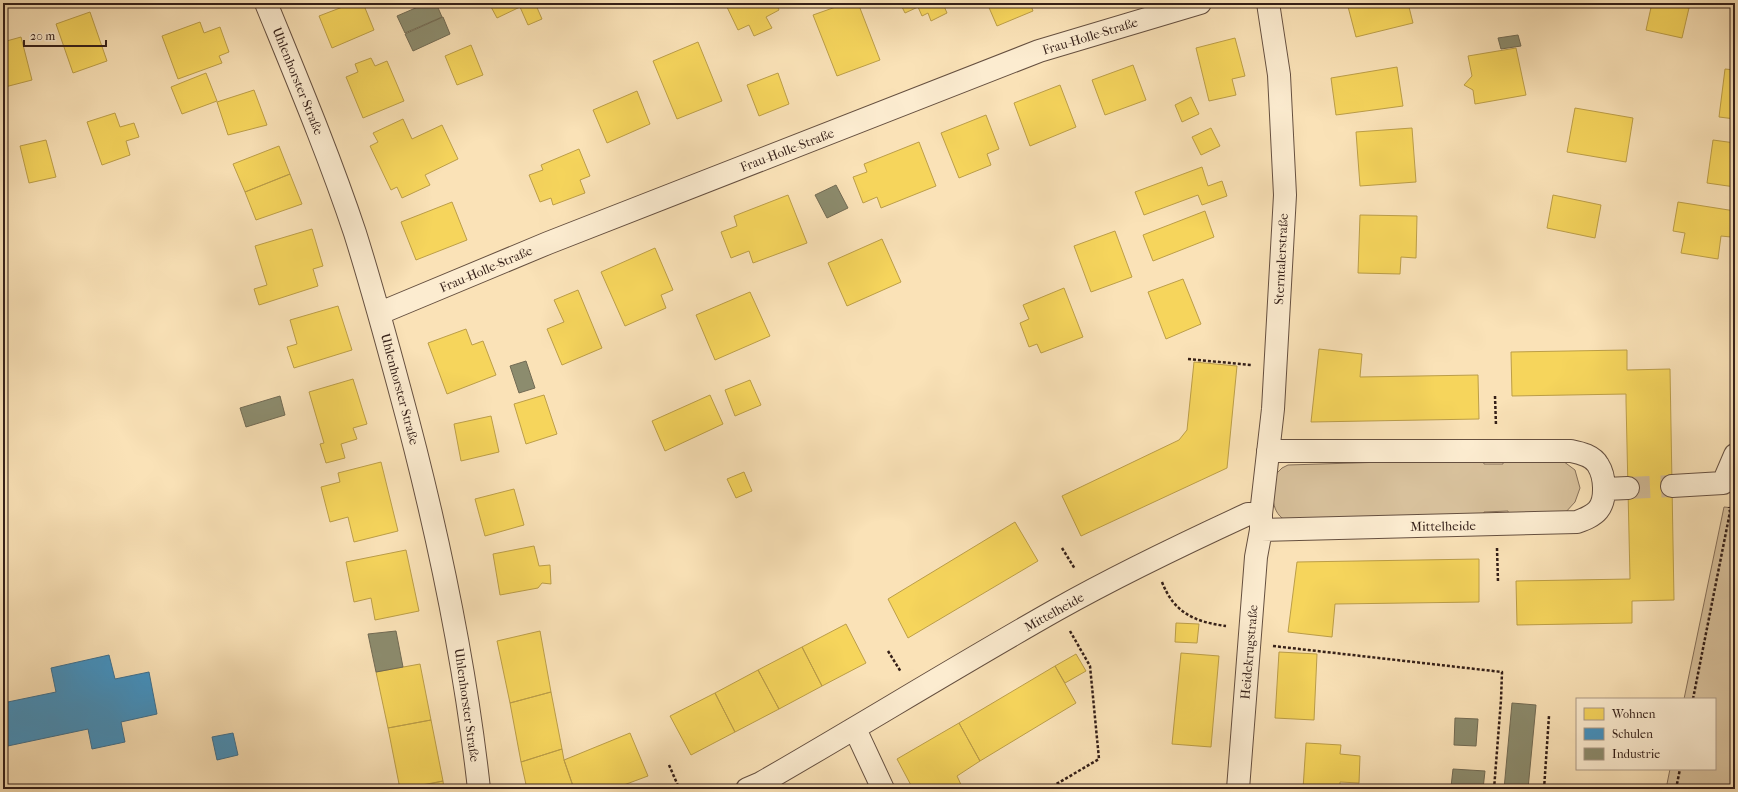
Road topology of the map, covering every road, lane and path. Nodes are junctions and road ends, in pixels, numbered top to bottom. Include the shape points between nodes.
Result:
1 (266, 3) edge
2 (1200, 3) edge
3 (1268, 3) edge
4 (380, 313) junction
5 (1188, 359) dead end
6 (1256, 366) dead end
7 (1495, 396) dead end
8 (1496, 428) dead end
9 (1268, 451) junction
10 (1735, 455) edge
11 (1723, 483) junction
12 (1672, 486) tunnel mouth
13 (1605, 488) junction
14 (1628, 488) tunnel mouth
15 (1261, 522) junction
16 (1496, 542) dead end
17 (1062, 548) dead end
18 (1075, 569) dead end
19 (1162, 582) dead end
20 (1498, 582) dead end
21 (1231, 626) dead end
22 (1070, 631) dead end
23 (1270, 645) dead end
24 (888, 650) dead end
25 (901, 673) dead end
26 (1693, 698) edge
27 (1549, 716) dead end
28 (856, 729) junction
29 (669, 765) dead end
30 (1680, 770) edge
31 (757, 787) edge
32 (679, 788) edge
33 (479, 789) edge
34 (883, 789) edge
35 (1048, 789) edge
36 (1238, 789) edge
37 (1494, 789) edge
38 (1544, 789) edge
39 (1676, 789) edge

1 - 4 street, Uhlenhorster Straße via 323,143
2 - 4 street, Frau-Holle-Straße via 1039,51 548,243
3 - 9 street, Sterntalerstraße via 1279,75 1285,195
4 - 33 street, Uhlenhorster Straße via 422,469 456,629
5 - 6 path
7 - 8 path
9 - 13 street via 1571,451 1586,455 1598,465
9 - 15 street, Sterntalerstraße
10 - 11 street
11 - 12 street
11 - 26 path via 1730,512
13 - 14 street
13 - 15 street, Mittelheide via 1599,509 1577,522
15 - 28 street, Mittelheide via 1248,514 1160,555 1056,610
15 - 36 street, Heidekrugstraße
16 - 20 path
17 - 18 path
19 - 21 path via 1165,591 1184,614 1213,624
22 - 35 path via 1090,666 1099,759
23 - 37 path via 1502,672
24 - 25 path
27 - 38 path
28 - 31 street, Mittelheide
28 - 34 street
29 - 32 path
30 - 39 path

